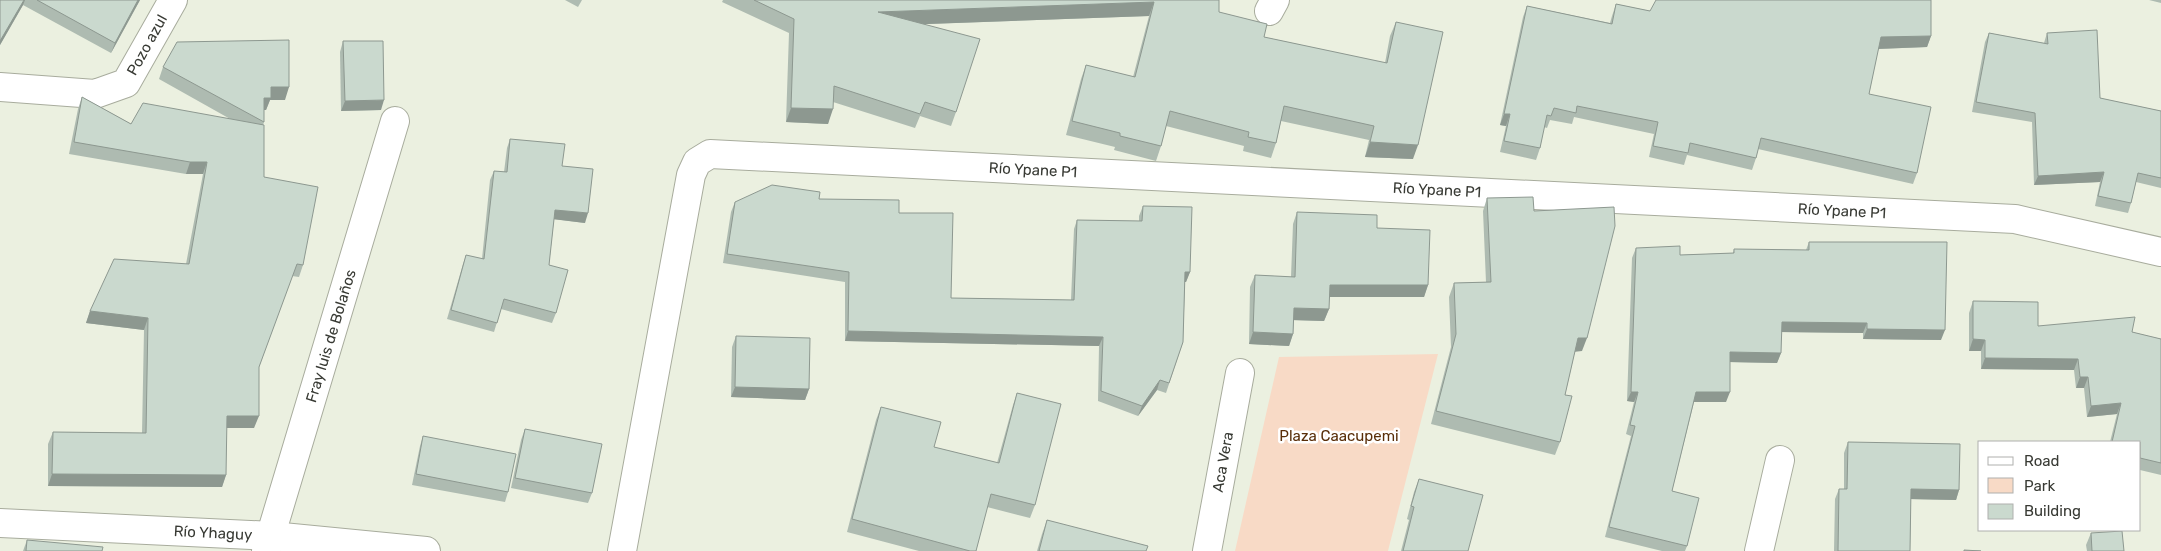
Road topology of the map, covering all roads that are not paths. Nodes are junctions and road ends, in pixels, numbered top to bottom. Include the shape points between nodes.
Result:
1 (173, 0) edge
2 (0, 88) edge
3 (395, 121) dead end
4 (2161, 252) edge
5 (1240, 373) dead end
6 (1780, 460) dead end
7 (0, 523) edge
8 (269, 543) edge
9 (426, 551) edge
10 (622, 551) edge
11 (1207, 551) edge
12 (1758, 551) edge

1 - 2 street, Pozo azul via 126,83 95,94
3 - 8 street, Fray luis de Bolaños
4 - 10 street, Río Ypane P1 via 2015,219 710,154 698,162 691,175
5 - 11 street, Aca Vera
6 - 12 street
7 - 8 street, Río Yhaguy
8 - 9 street, Río Yhaguy

